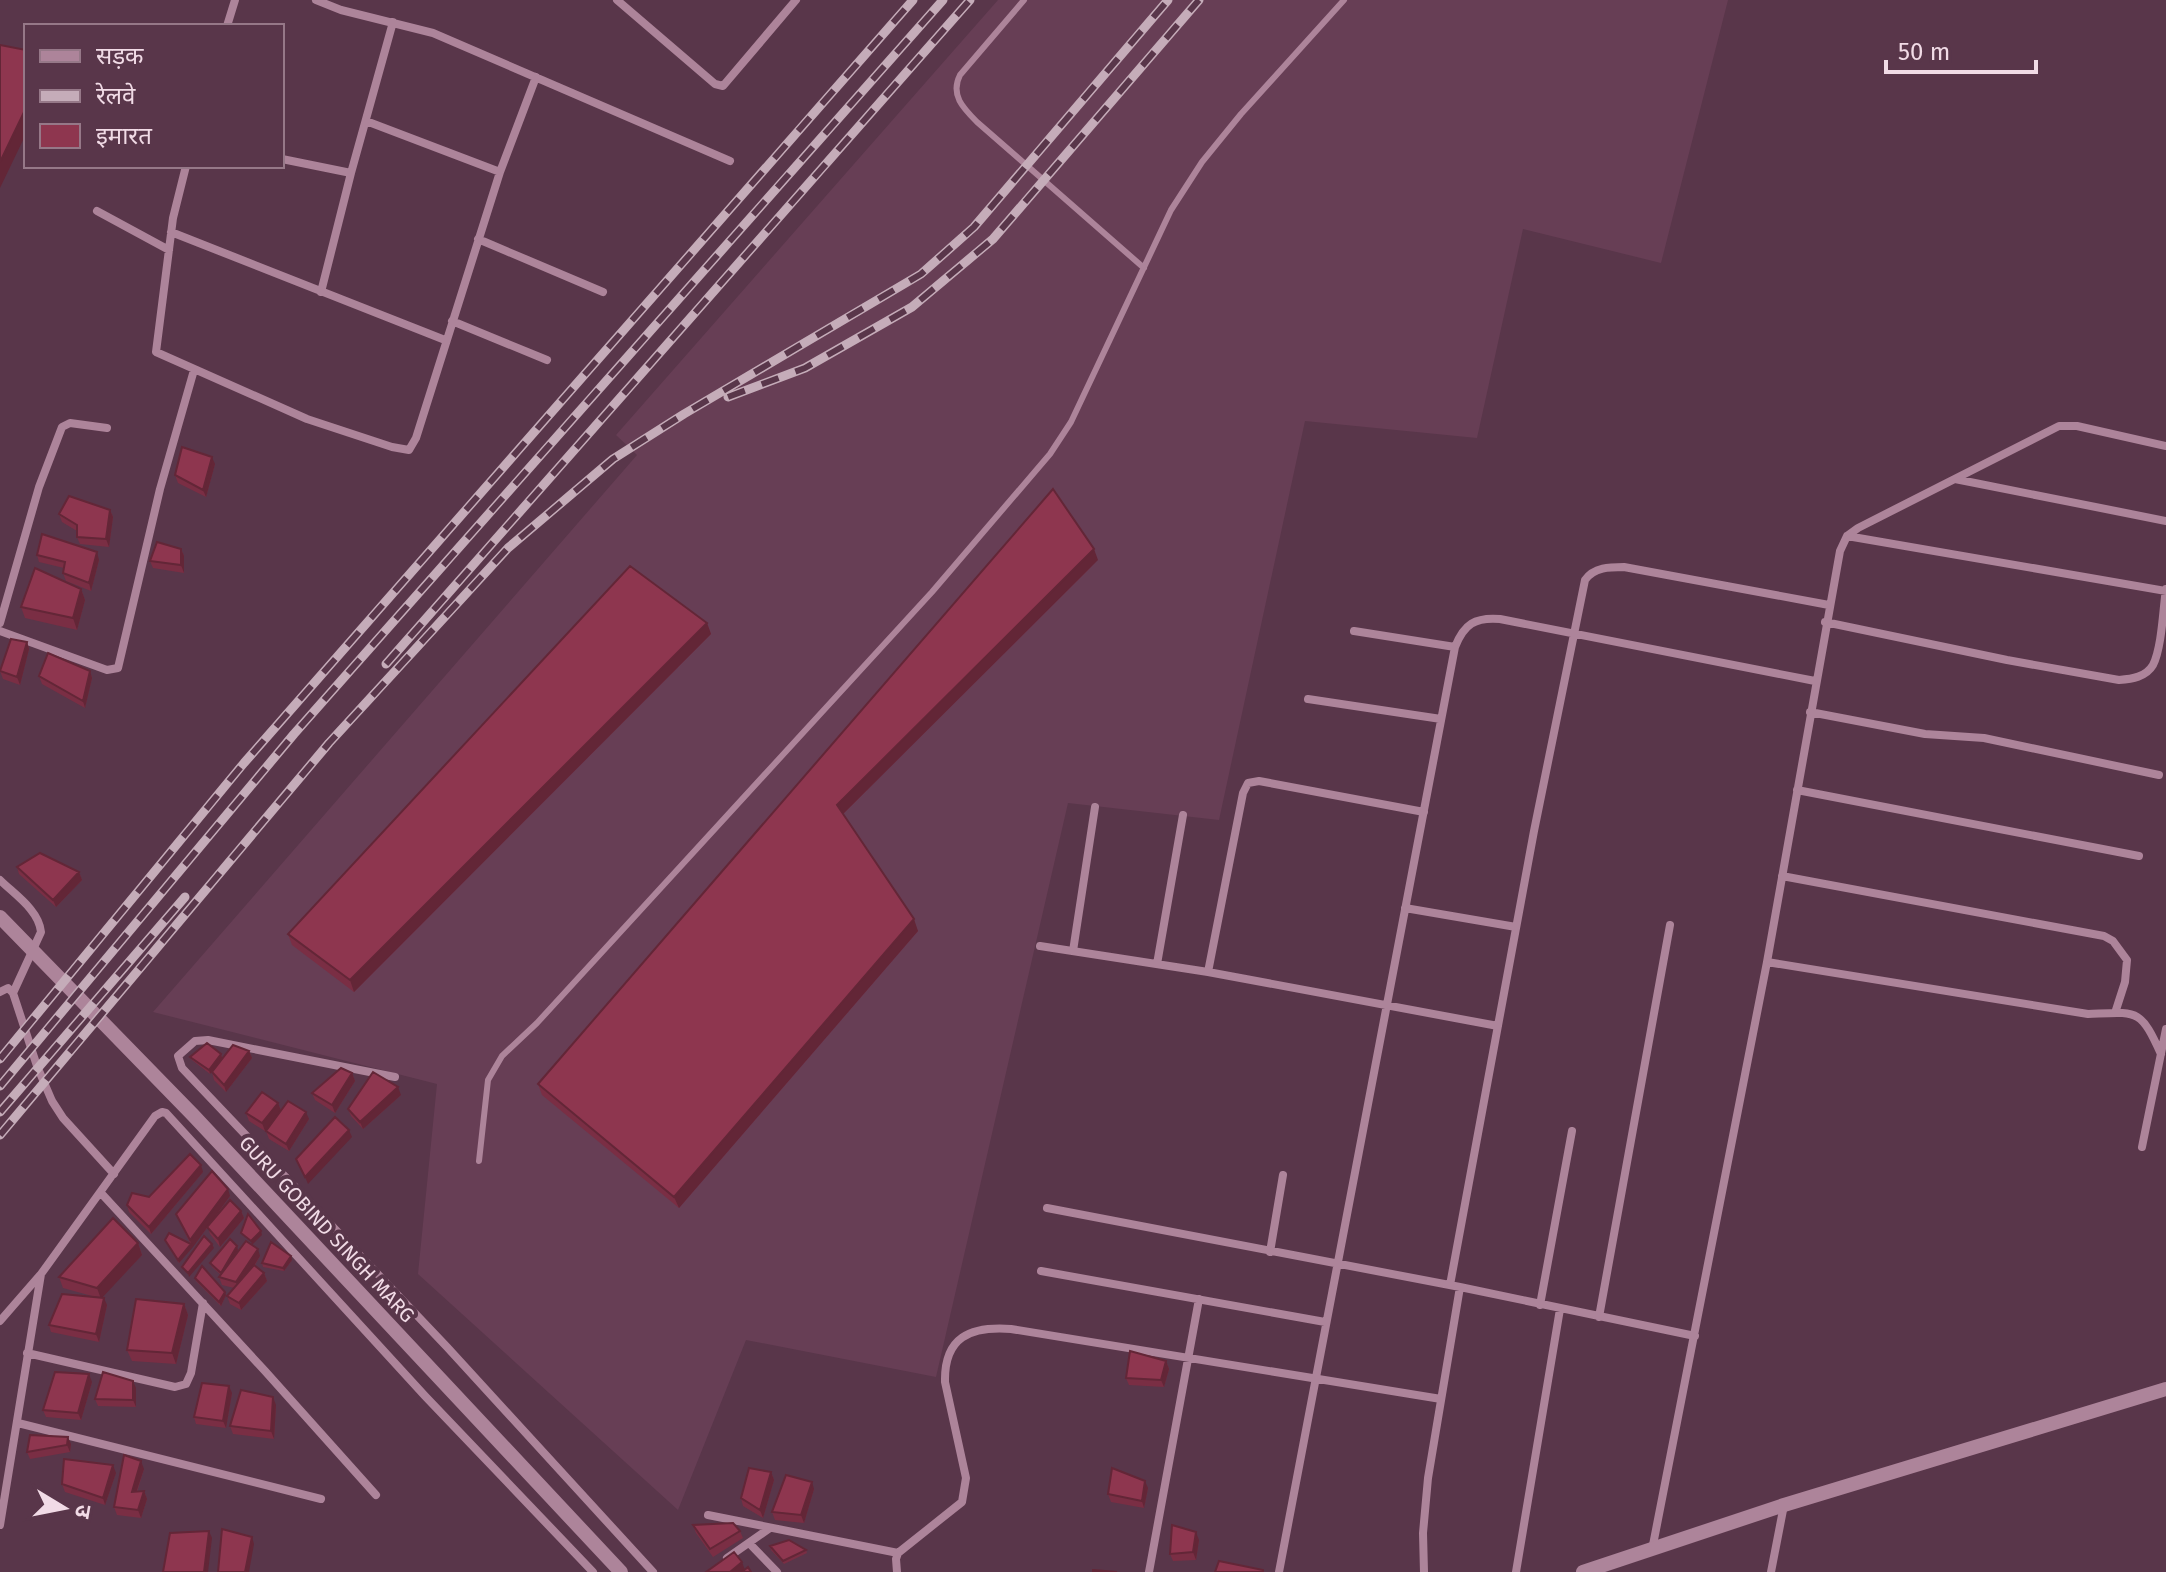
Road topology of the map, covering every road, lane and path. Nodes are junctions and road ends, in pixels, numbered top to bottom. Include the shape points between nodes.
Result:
1 (235, 0) edge
2 (316, 0) edge
3 (348, 0) edge
4 (617, 0) edge
5 (1024, 0) edge
6 (1344, 0) edge
7 (793, 1) edge
8 (341, 10) junction
9 (393, 22) junction
10 (228, 24) edge
11 (536, 77) junction
12 (366, 121) junction
13 (284, 159) edge
14 (730, 161) dead end
15 (186, 168) edge
16 (500, 172) junction
17 (351, 173) junction
18 (97, 211) dead end
19 (171, 232) junction
20 (478, 239) junction
21 (169, 250) junction
22 (1144, 268) junction
23 (321, 292) junction
24 (603, 292) dead end
25 (452, 321) junction
26 (445, 340) junction
27 (547, 360) dead end
28 (194, 370) junction
29 (107, 428) dead end
30 (2166, 446) edge
31 (1955, 479) junction
32 (2166, 521) edge
33 (1847, 536) junction
34 (2166, 590) edge
35 (1829, 605) junction
36 (1825, 622) junction
37 (0, 623) edge
38 (0, 631) edge
39 (1354, 631) dead end
40 (1572, 634) junction
41 (1455, 647) junction
42 (1815, 681) junction
43 (1308, 699) dead end
44 (1810, 712) junction
45 (1441, 719) junction
46 (2159, 775) dead end
47 (1797, 790) junction
48 (1095, 807) dead end
49 (1424, 812) junction
50 (1183, 815) dead end
51 (2139, 856) dead end
52 (1782, 876) junction
53 (0, 880) edge
54 (1405, 908) junction
55 (0, 917) edge
56 (1670, 925) dead end
57 (1516, 927) junction
58 (1040, 946) dead end
59 (1073, 951) junction
60 (1767, 962) junction
61 (1157, 964) junction
62 (1208, 972) junction
63 (0, 992) edge
64 (13, 993) junction
65 (1387, 1004) junction
66 (2115, 1013) junction
67 (1498, 1026) junction
68 (2166, 1029) edge
69 (2162, 1061) edge
70 (395, 1077) dead end
71 (1572, 1131) dead end
72 (2142, 1147) dead end
73 (479, 1161) dead end
74 (114, 1174) junction
75 (1283, 1175) dead end
76 (101, 1193) junction
77 (1047, 1208) dead end
78 (1270, 1252) junction
79 (1337, 1265) junction
80 (1041, 1271) dead end
81 (41, 1274) junction
82 (1455, 1286) junction
83 (1199, 1299) junction
84 (203, 1303) junction
85 (1540, 1305) junction
86 (1560, 1309) junction
87 (1599, 1317) junction
88 (0, 1321) edge
89 (1325, 1322) junction
90 (1695, 1336) junction
91 (27, 1353) junction
92 (1188, 1359) junction
93 (1315, 1378) junction
94 (2164, 1393) edge
95 (1441, 1399) junction
96 (18, 1423) junction
97 (376, 1495) dead end
98 (321, 1499) dead end
99 (1784, 1505) junction
100 (708, 1515) dead end
101 (0, 1525) edge
102 (770, 1528) junction
103 (749, 1543) junction
104 (1652, 1551) junction
105 (898, 1553) junction
106 (718, 1565) edge
107 (593, 1572) edge
108 (621, 1572) edge
109 (653, 1572) edge
110 (777, 1572) edge
111 (897, 1572) edge
112 (1149, 1572) edge
113 (1279, 1572) edge
114 (1424, 1572) edge
115 (1516, 1572) edge
116 (1583, 1572) edge
117 (1771, 1572) edge

1 - 10 street
2 - 8 street
3 - 8 street
4 - 7 street via 723,86
5 - 22 lane via 960,75 955,93 961,106
6 - 22 lane via 1202,162 1171,210
8 - 9 street
9 - 11 street via 433,33
9 - 12 street
11 - 14 street
11 - 16 street
12 - 16 street
12 - 17 street
13 - 17 street
15 - 19 street
16 - 20 street
17 - 23 street
18 - 21 street
19 - 21 street
19 - 23 street
20 - 24 street
20 - 25 street
21 - 28 street via 155,349
22 - 73 lane via 1071,422 1050,454 932,592 502,1056 488,1080
23 - 26 street
25 - 26 street
25 - 27 street
26 - 28 street via 409,450 307,419
28 - 38 street via 152,518 118,668 107,670
29 - 37 street via 70,423 62,427
30 - 31 street via 2059,426
31 - 32 street
31 - 33 street
33 - 34 street
33 - 35 street
34 - 36 street via 2153,664 2131,679 2007,660
35 - 36 street
35 - 40 street via 1611,567 1585,580
36 - 42 street
39 - 41 street
40 - 41 street via 1487,618 1466,626
40 - 42 street
40 - 57 street
41 - 45 street
42 - 44 street
43 - 45 street
44 - 46 street via 1936,736 1984,738
44 - 47 street
45 - 49 street
47 - 51 street
47 - 52 street
48 - 59 street
49 - 54 street
49 - 62 street via 1248,783
50 - 61 street
52 - 60 street
52 - 66 street via 2104,936 2127,960
53 - 64 street via 41,927
54 - 57 street
54 - 65 street
55 - 108 street, GURU GOBIND SINGH MARG
56 - 87 street
57 - 67 street
58 - 59 street
59 - 61 street
60 - 66 street via 2088,1014
60 - 90 street
61 - 62 street
62 - 65 street
63 - 64 street via 8,988
64 - 74 street via 52,1101
65 - 67 street
65 - 79 street
66 - 69 street via 2145,1022
67 - 82 street
68 - 69 street
69 - 72 street
70 - 109 street via 208,1040 195,1041 178,1056 182,1068
71 - 85 street
74 - 76 street
74 - 107 street via 155,1116 166,1113
75 - 78 street
76 - 81 street
76 - 84 street
77 - 78 street
78 - 79 street
79 - 82 street
79 - 89 street
80 - 83 street
81 - 88 street
81 - 91 street
82 - 85 street
82 - 95 street
83 - 89 street
83 - 92 street
84 - 91 street via 186,1384 175,1387
84 - 97 street
85 - 86 street
86 - 87 street
86 - 115 street
87 - 90 street
89 - 93 street
90 - 104 street
91 - 96 street
92 - 93 street
92 - 105 street via 1011,1329 982,1329 962,1337 948,1354 945,1368 966,1478 962,1502
92 - 112 street
93 - 95 street
93 - 113 street
94 - 99 street
95 - 114 street via 1425,1506
96 - 98 street
96 - 101 street
99 - 104 street
99 - 117 street
100 - 102 street
102 - 103 street
102 - 105 street
103 - 106 street
103 - 110 street
104 - 116 street
105 - 111 street

